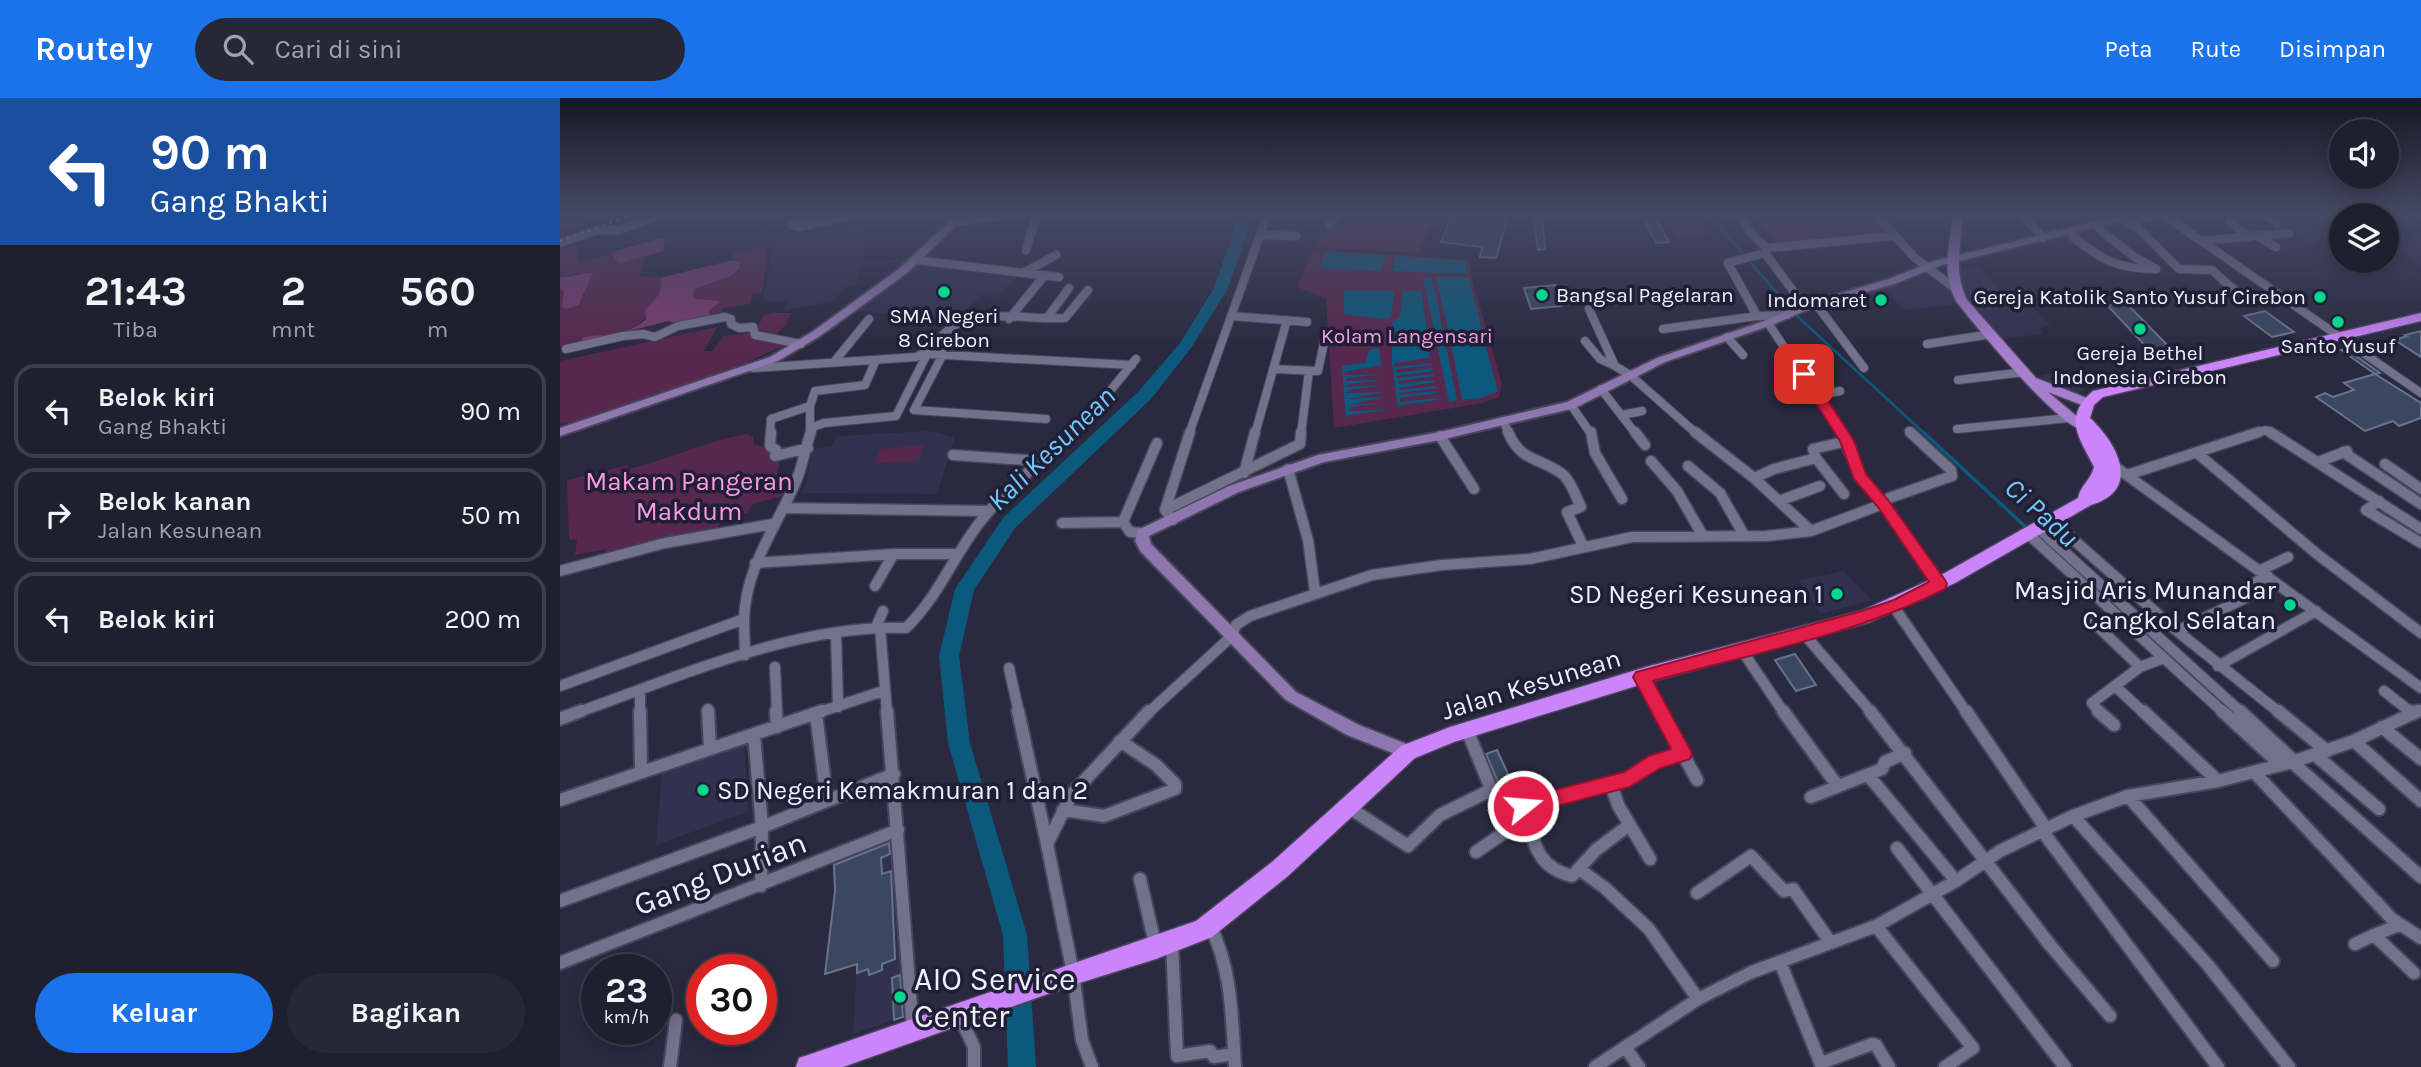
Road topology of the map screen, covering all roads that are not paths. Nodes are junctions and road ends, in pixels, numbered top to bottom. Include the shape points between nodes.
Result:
1 (1050, 258) edge
2 (1253, 258) edge
3 (1750, 258) edge
4 (1772, 258) edge
5 (1916, 258) edge
6 (1953, 258) edge
7 (1975, 258) edge
8 (1979, 258) edge
9 (2099, 258) edge
10 (2137, 258) edge
11 (2168, 258) edge
12 (2225, 258) edge
13 (915, 260) joint
14 (1952, 265) junction
15 (1926, 268) junction
16 (1023, 274) junction
17 (1044, 276) junction
18 (1059, 278) dead end
19 (1953, 287) junction
20 (1069, 288) dead end
21 (1088, 290) dead end
22 (1060, 298) junction
23 (2280, 298) junction
24 (1080, 301) junction
25 (1807, 306) junction
26 (1589, 309) dead end
27 (1232, 316) junction
28 (2421, 317) edge
29 (1047, 318) junction
30 (869, 319) dead end
31 (1009, 319) junction
32 (1287, 320) junction
33 (1763, 320) junction
34 (1307, 322) dead end
35 (1663, 329) dead end
36 (1992, 334) junction
37 (2337, 336) junction
38 (1727, 337) junction
39 (1325, 338) dead end
40 (1585, 341) dead end
41 (801, 344) junction
42 (1927, 344) dead end
43 (566, 349) dead end
44 (927, 354) junction
45 (943, 354) junction
46 (1743, 355) dead end
47 (876, 360) junction
48 (834, 362) junction
49 (1615, 366) junction
50 (753, 368) junction
51 (1864, 368) dead end
52 (1273, 369) junction
53 (1309, 371) junction
54 (1630, 374) junction
55 (2028, 376) junction
56 (1958, 380) dead end
57 (1601, 389) junction
58 (1840, 391) dead end
59 (2421, 393) edge
60 (1818, 395) junction
61 (1571, 405) junction
62 (810, 406) junction
63 (1642, 411) dead end
64 (1622, 415) junction
65 (2079, 417) junction
66 (1046, 419) dead end
67 (1504, 422) junction
68 (1956, 429) dead end
69 (560, 432) edge
70 (1909, 432) dead end
71 (810, 433) junction
72 (1440, 436) junction
73 (1847, 441) junction
74 (1157, 443) dead end
75 (1645, 445) dead end
76 (808, 448) junction
77 (2197, 453) junction
78 (953, 454) dead end
79 (2096, 456) junction
80 (1816, 458) junction
81 (1040, 461) junction
82 (1651, 461) dead end
83 (2318, 462) junction
84 (2113, 464) junction
85 (2385, 464) dead end
86 (1688, 466) dead end
87 (1287, 469) junction
88 (1244, 473) junction
89 (2127, 475) junction
90 (1754, 478) junction
91 (1820, 486) dead end
92 (1474, 489) dead end
93 (2421, 489) edge
94 (1844, 494) dead end
95 (1622, 499) dead end
96 (1779, 501) junction
97 (2085, 501) junction
98 (2379, 501) junction
99 (1883, 503) junction
100 (2421, 504) edge
101 (783, 508) junction
102 (989, 511) junction
103 (1169, 515) junction
104 (1123, 522) junction
105 (1062, 523) dead end
106 (773, 524) junction
107 (2043, 524) junction
108 (2421, 529) edge
109 (1811, 531) junction
110 (1143, 533) junction
111 (1744, 535) junction
112 (1703, 536) junction
113 (2421, 543) edge
114 (1583, 546) junction
115 (958, 554) junction
116 (893, 555) junction
117 (2288, 557) dead end
118 (755, 563) junction
119 (560, 571) edge
120 (2264, 573) junction
121 (1939, 584) junction
122 (875, 586) dead end
123 (1315, 592) junction
124 (1894, 607) junction
125 (883, 611) dead end
126 (2316, 611) junction
127 (744, 619) junction
128 (2094, 623) dead end
129 (878, 627) junction
130 (2177, 632) junction
131 (836, 633) junction
132 (2421, 633) edge
133 (1804, 634) junction
134 (1232, 636) junction
135 (1741, 649) junction
136 (745, 655) junction
137 (2164, 658) junction
138 (2218, 666) junction
139 (775, 667) dead end
140 (2140, 667) junction
141 (1009, 668) dead end
142 (1642, 677) junction
143 (560, 686) edge
144 (2116, 687) junction
145 (2421, 688) edge
146 (640, 691) junction
147 (883, 691) junction
148 (2384, 691) dead end
149 (838, 707) junction
150 (708, 709) dead end
151 (2417, 712) edge
152 (816, 713) junction
153 (560, 719) edge
154 (2114, 725) dead end
155 (777, 727) junction
156 (2382, 727) junction
157 (1467, 730) junction
158 (754, 734) junction
159 (1120, 741) junction
160 (2354, 741) junction
161 (710, 748) junction
162 (2327, 751) junction
163 (1409, 752) junction
164 (1683, 753) junction
165 (1905, 753) junction
166 (2314, 754) junction
167 (2421, 759) edge
168 (2287, 763) junction
169 (641, 772) junction
170 (2255, 773) junction
171 (894, 774) junction
172 (1868, 775) junction
173 (1697, 780) dead end
174 (2218, 781) junction
175 (1611, 784) junction
176 (1838, 785) junction
177 (1491, 790) junction
178 (2128, 796) junction
179 (1811, 797) dead end
180 (560, 800) edge
181 (827, 800) junction
182 (2421, 801) edge
183 (1349, 807) junction
184 (2379, 809) dead end
185 (1063, 810) junction
186 (2073, 816) junction
187 (1530, 823) junction
188 (1629, 825) junction
189 (762, 827) junction
190 (898, 830) junction
191 (1508, 830) junction
192 (2045, 831) junction
193 (1047, 844) junction
194 (1897, 848) dead end
195 (1476, 852) dead end
196 (1650, 859) dead end
197 (1986, 859) junction
198 (1579, 869) junction
199 (2421, 877) edge
200 (1140, 879) dead end
201 (1956, 881) junction
202 (761, 886) junction
203 (1697, 893) dead end
204 (1933, 895) junction
205 (560, 901) edge
206 (1210, 925) junction
207 (2399, 925) junction
208 (1876, 926) junction
209 (2374, 935) junction
210 (2421, 938) edge
211 (1831, 943) junction
212 (2355, 944) dead end
213 (1164, 945) junction
214 (2273, 961) dead end
215 (1780, 962) junction
216 (560, 963) edge
217 (2414, 974) dead end
218 (1069, 975) junction
219 (1698, 999) junction
220 (967, 1011) junction
221 (2110, 1016) dead end
222 (676, 1020) dead end
223 (914, 1030) junction
224 (1625, 1047) junction
225 (1234, 1061) edge
226 (1822, 1065) edge
227 (670, 1067) edge
228 (808, 1067) edge
229 (974, 1067) edge
230 (1092, 1067) edge
231 (1595, 1067) edge
232 (1639, 1067) edge
233 (1889, 1067) edge
234 (1945, 1067) edge
235 (2066, 1067) edge
236 (2218, 1067) edge
237 (2289, 1067) edge

1 - 16 street
2 - 27 street
3 - 33 street via 1728,263 1728,268
4 - 25 street
5 - 15 street
6 - 14 main road
7 - 14 street
8 - 14 street
9 - 10 street via 2125,270 2156,269
11 - 23 street via 2179,269 2212,270 2238,296 2252,301
12 - 23 street
13 - 16 street
13 - 41 street
14 - 15 street
14 - 19 main road
15 - 19 street
15 - 25 street
16 - 17 street
17 - 18 street
17 - 31 street
19 - 36 main road
20 - 22 street
21 - 24 street
22 - 24 street
22 - 29 street
23 - 37 street
24 - 29 street via 1065,318
25 - 33 street
25 - 51 street
26 - 49 street
27 - 32 street
27 - 103 street via 1172,482
28 - 37 highway
29 - 31 street
30 - 48 street
31 - 44 street via 960,323
32 - 34 street
32 - 52 street
33 - 35 street
33 - 38 street
33 - 60 street
36 - 42 street
36 - 55 main road
37 - 59 street
37 - 65 highway via 2104,392
38 - 46 street
38 - 54 street
39 - 53 street via 1319,370
40 - 49 street via 1600,359
41 - 43 street via 755,335 753,327 736,327 725,317 678,326 655,337 623,335
41 - 50 street
44 - 45 street
44 - 47 street
44 - 71 street via 896,416 816,424
45 - 66 street via 914,410
45 - 81 street via 1134,362 1104,402
47 - 48 street
47 - 62 street via 865,385 818,388
48 - 50 street
49 - 54 street
50 - 69 street
52 - 53 street
52 - 88 street
53 - 88 street via 1301,442
54 - 57 street
54 - 90 street
55 - 56 street
55 - 65 main road
55 - 65 main road
57 - 61 street
57 - 64 street
58 - 60 street
60 - 73 street
61 - 67 street
61 - 95 street via 1591,432 1595,453
62 - 71 street
62 - 76 street via 771,419 770,446 776,456
63 - 64 street
64 - 75 street
65 - 68 street
65 - 79 highway
65 - 84 highway via 2093,428
67 - 72 street
67 - 114 street via 1523,455 1564,475 1581,507 1567,512
70 - 99 street via 1954,475
71 - 76 street
72 - 87 street via 1334,455
72 - 92 street
73 - 80 street via 1813,449
73 - 99 street via 1859,475
74 - 104 street
76 - 101 street
77 - 83 street via 2266,430
77 - 89 street
77 - 132 street via 2317,554
78 - 81 street
79 - 84 street
79 - 97 highway via 2102,467
80 - 90 street
80 - 94 street
81 - 102 street
82 - 112 street via 1677,491
83 - 98 street
83 - 100 street via 2346,451
84 - 89 street
84 - 97 highway, Jalan Kesunean via 2107,494
85 - 93 street
86 - 111 street via 1720,493
87 - 103 street
87 - 123 street via 1308,540
88 - 103 street
89 - 120 street
90 - 96 street
91 - 96 street
96 - 109 street
97 - 107 highway, Jalan Kesunean
98 - 108 street
98 - 113 street via 2367,510
99 - 109 street
99 - 121 street
101 - 102 street
101 - 106 street
102 - 115 street
103 - 110 street
104 - 105 street
104 - 110 street via 1130,531
106 - 118 street
106 - 119 street via 665,543
107 - 121 highway, Jalan Kesunean
107 - 130 street
107 - 137 street
107 - 168 street
109 - 111 street
110 - 134 street via 1146,548
111 - 112 street
112 - 114 street via 1632,537
114 - 123 street via 1530,559 1405,569
115 - 116 street
115 - 129 street via 911,624 900,630
116 - 118 street
116 - 122 street
117 - 120 street
118 - 127 street
120 - 126 street
120 - 130 street via 2248,587 2254,594
121 - 124 highway, Jalan Kesunean
123 - 134 street via 1250,616 1236,625
124 - 133 highway, Jalan Kesunean
124 - 192 street
125 - 129 street
126 - 138 street
126 - 145 street
127 - 136 street
127 - 143 street
128 - 140 street
129 - 131 street
129 - 147 street
130 - 138 street
131 - 136 street
131 - 149 street
133 - 135 highway, Jalan Kesunean
133 - 165 street
134 - 159 street
134 - 163 street via 1291,696 1353,730
135 - 142 highway, Jalan Kesunean
135 - 176 street
136 - 146 street
137 - 140 street
137 - 168 street
138 - 162 street
139 - 155 street
140 - 144 street
141 - 193 street
142 - 157 highway, Jalan Kesunean
142 - 164 street
144 - 154 street via 2092,703
144 - 174 street
146 - 153 street
146 - 169 street
147 - 149 street
147 - 171 street
148 - 151 street
149 - 152 street
150 - 161 street
151 - 156 street
152 - 155 street
152 - 181 street
155 - 158 street
156 - 160 street
156 - 167 street
157 - 163 highway, Jalan Kesunean
157 - 177 street
158 - 161 street
158 - 189 street
159 - 185 street
159 - 185 street via 1156,765 1176,788 1114,814 1088,816
160 - 162 street
160 - 182 street
161 - 169 street
162 - 166 street
163 - 183 highway, Jalan Kesunean
164 - 173 street
164 - 175 street
165 - 172 street
165 - 197 street
166 - 168 street
166 - 184 street
168 - 170 street
168 - 199 street
169 - 180 street
170 - 174 street
170 - 207 street
171 - 181 street
171 - 190 street
172 - 176 street
172 - 201 street
174 - 178 street
175 - 187 street via 1525,804
175 - 188 street
176 - 179 street
177 - 183 street via 1440,815 1408,846
177 - 191 street
178 - 186 street
178 - 214 street
181 - 189 street
183 - 206 highway, Jalan Kesunean
185 - 193 street
186 - 192 street
186 - 237 street via 2207,964
187 - 191 street
187 - 198 street via 1539,855 1548,867 1568,876
188 - 196 street
188 - 198 street
189 - 202 street
189 - 205 street
190 - 202 street, Gang Durian
190 - 223 street
191 - 195 street
192 - 197 street
192 - 236 street
193 - 218 street
194 - 204 street
197 - 201 street
197 - 221 street
198 - 219 street via 1650,929
200 - 213 street
201 - 204 street
202 - 216 street, Gang Durian
203 - 211 street via 1751,856 1784,891 1793,889
204 - 208 street
204 - 235 street
206 - 213 highway, Jalan Kesunean
206 - 225 street via 1230,988
207 - 209 street
207 - 210 street
208 - 211 street
208 - 234 street via 1973,1048
209 - 212 street
209 - 217 street
211 - 215 street
213 - 218 highway, Jalan Kesunean
213 - 225 street via 1177,1056 1210,1051 1214,1057
215 - 219 street
215 - 226 street
218 - 220 highway, Jalan Kesunean
218 - 230 street
219 - 224 street
220 - 223 highway, Jalan Kesunean
220 - 229 street
222 - 227 street
223 - 228 highway, Jalan Kesunean
224 - 231 street
224 - 232 street
226 - 233 street via 1872,1044

